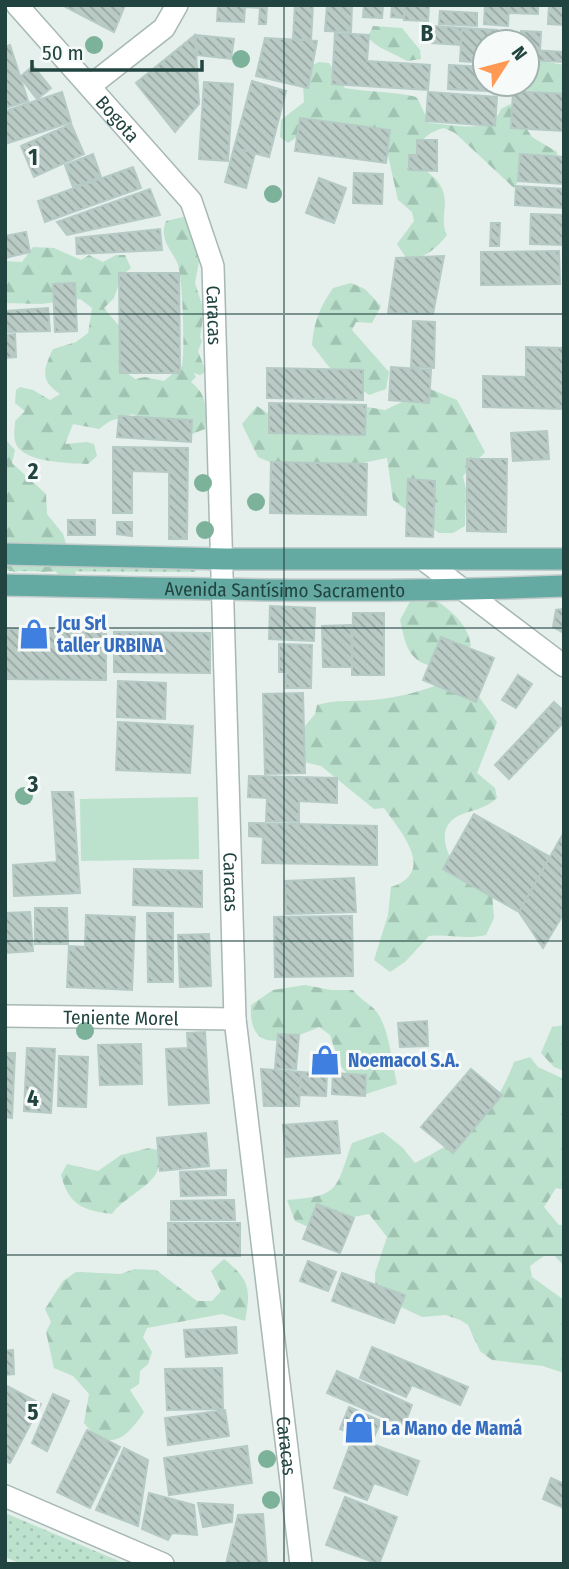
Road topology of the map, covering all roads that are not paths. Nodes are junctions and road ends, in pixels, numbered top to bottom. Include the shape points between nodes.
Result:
1 (17, 5) edge
2 (177, 5) edge
3 (90, 86) junction
4 (191, 201) joint
5 (5, 554) edge
6 (224, 559) junction
7 (424, 559) junction
8 (564, 559) edge
9 (5, 584) edge
10 (564, 586) edge
11 (222, 590) junction
12 (462, 591) junction
13 (564, 666) edge
14 (5, 1017) edge
15 (235, 1019) junction
16 (5, 1496) edge
17 (163, 1564) edge
18 (301, 1564) edge

1 - 3 street, Bogota
2 - 3 street via 164,28
3 - 4 street, Bogota
4 - 6 street, Caracas via 213,267
5 - 6 main road, Avenida Santísimo Sacramento
6 - 7 main road, Avenida Santísimo Sacramento
6 - 11 street, Caracas
7 - 8 main road, Avenida Santísimo Sacramento
7 - 12 street
9 - 11 main road, Avenida Santísimo Sacramento
10 - 12 main road, Avenida Santísimo Sacramento
11 - 12 main road, Avenida Santísimo Sacramento
11 - 15 street, Caracas
12 - 13 street
14 - 15 street, Teniente Morel
15 - 18 street, Caracas
16 - 17 street

